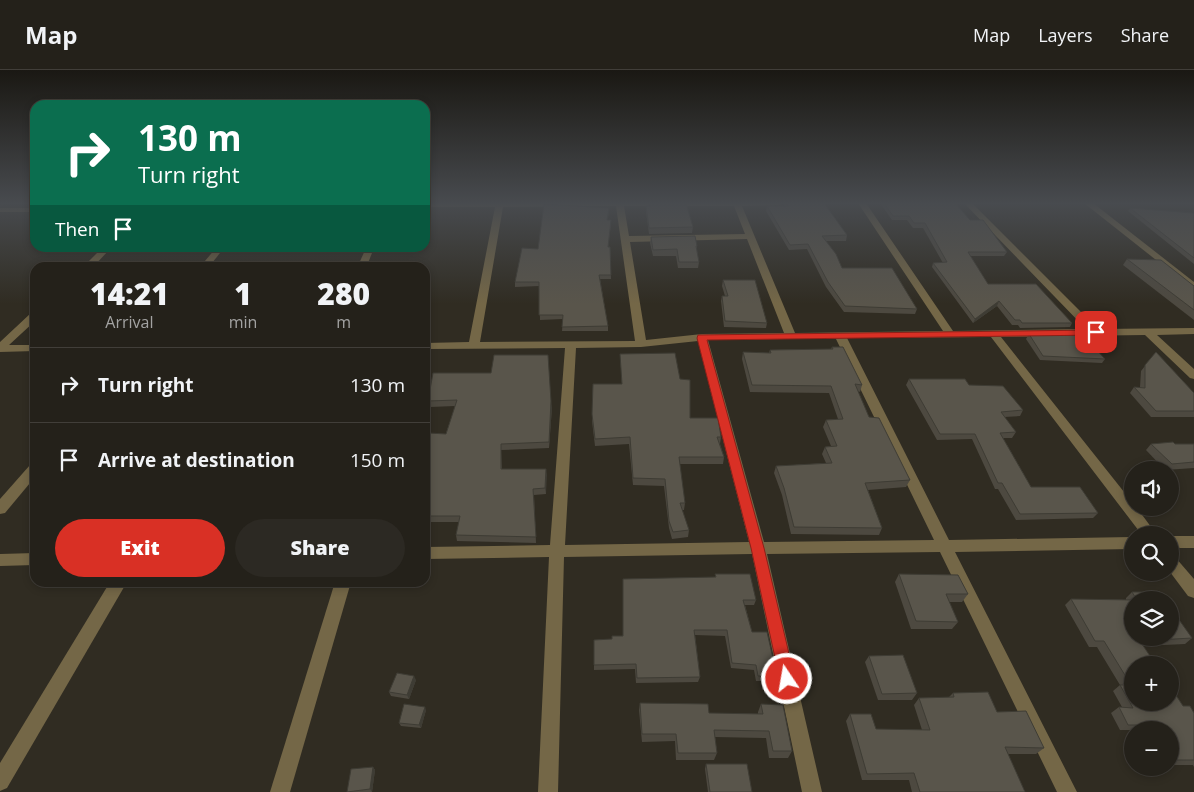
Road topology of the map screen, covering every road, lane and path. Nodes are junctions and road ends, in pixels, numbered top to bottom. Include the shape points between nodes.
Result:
1 (750, 236) edge
2 (493, 237) edge
3 (721, 237) edge
4 (885, 237) edge
5 (1001, 237) edge
6 (1131, 237) edge
7 (626, 239) joint
8 (103, 252) edge
9 (217, 252) edge
10 (92, 262) edge
11 (208, 262) edge
12 (1194, 287) edge
13 (30, 320) edge
14 (1194, 331) edge
15 (1096, 332) junction
16 (1148, 332) junction
17 (994, 334) junction
18 (951, 335) junction
19 (840, 336) junction
20 (791, 337) junction
21 (702, 338) junction
22 (641, 344) junction
23 (474, 345) junction
24 (571, 345) junction
25 (430, 346) edge
26 (0, 348) edge
27 (30, 348) edge
28 (1194, 375) edge
29 (30, 474) edge
30 (0, 510) edge
31 (1143, 526) edge
32 (1124, 542) edge
33 (1179, 542) edge
34 (1194, 542) edge
35 (944, 545) junction
36 (758, 548) junction
37 (556, 551) junction
38 (430, 553) edge
39 (0, 560) edge
40 (30, 560) edge
41 (1179, 572) edge
42 (115, 587) edge
43 (342, 587) edge
44 (1194, 591) edge
45 (0, 781) edge
46 (280, 792) edge
47 (548, 792) edge
48 (812, 792) edge
49 (1067, 792) edge

1 - 20 street
2 - 23 street
3 - 7 street
4 - 18 street
5 - 15 street
6 - 12 street
7 - 22 street
8 - 10 street
9 - 11 street
13 - 26 street
14 - 16 street
15 - 16 street
15 - 17 street
16 - 28 street
17 - 18 street
17 - 31 street
18 - 19 street
19 - 20 street
19 - 35 street
20 - 21 street
21 - 22 street
21 - 36 street
22 - 24 street
23 - 24 street
23 - 25 street
24 - 37 street
26 - 27 street
29 - 30 street
32 - 35 street
33 - 34 street
35 - 36 street
35 - 49 street
36 - 37 street
36 - 48 street
37 - 38 street
37 - 47 street
39 - 40 street
41 - 44 street
42 - 45 street
43 - 46 street

